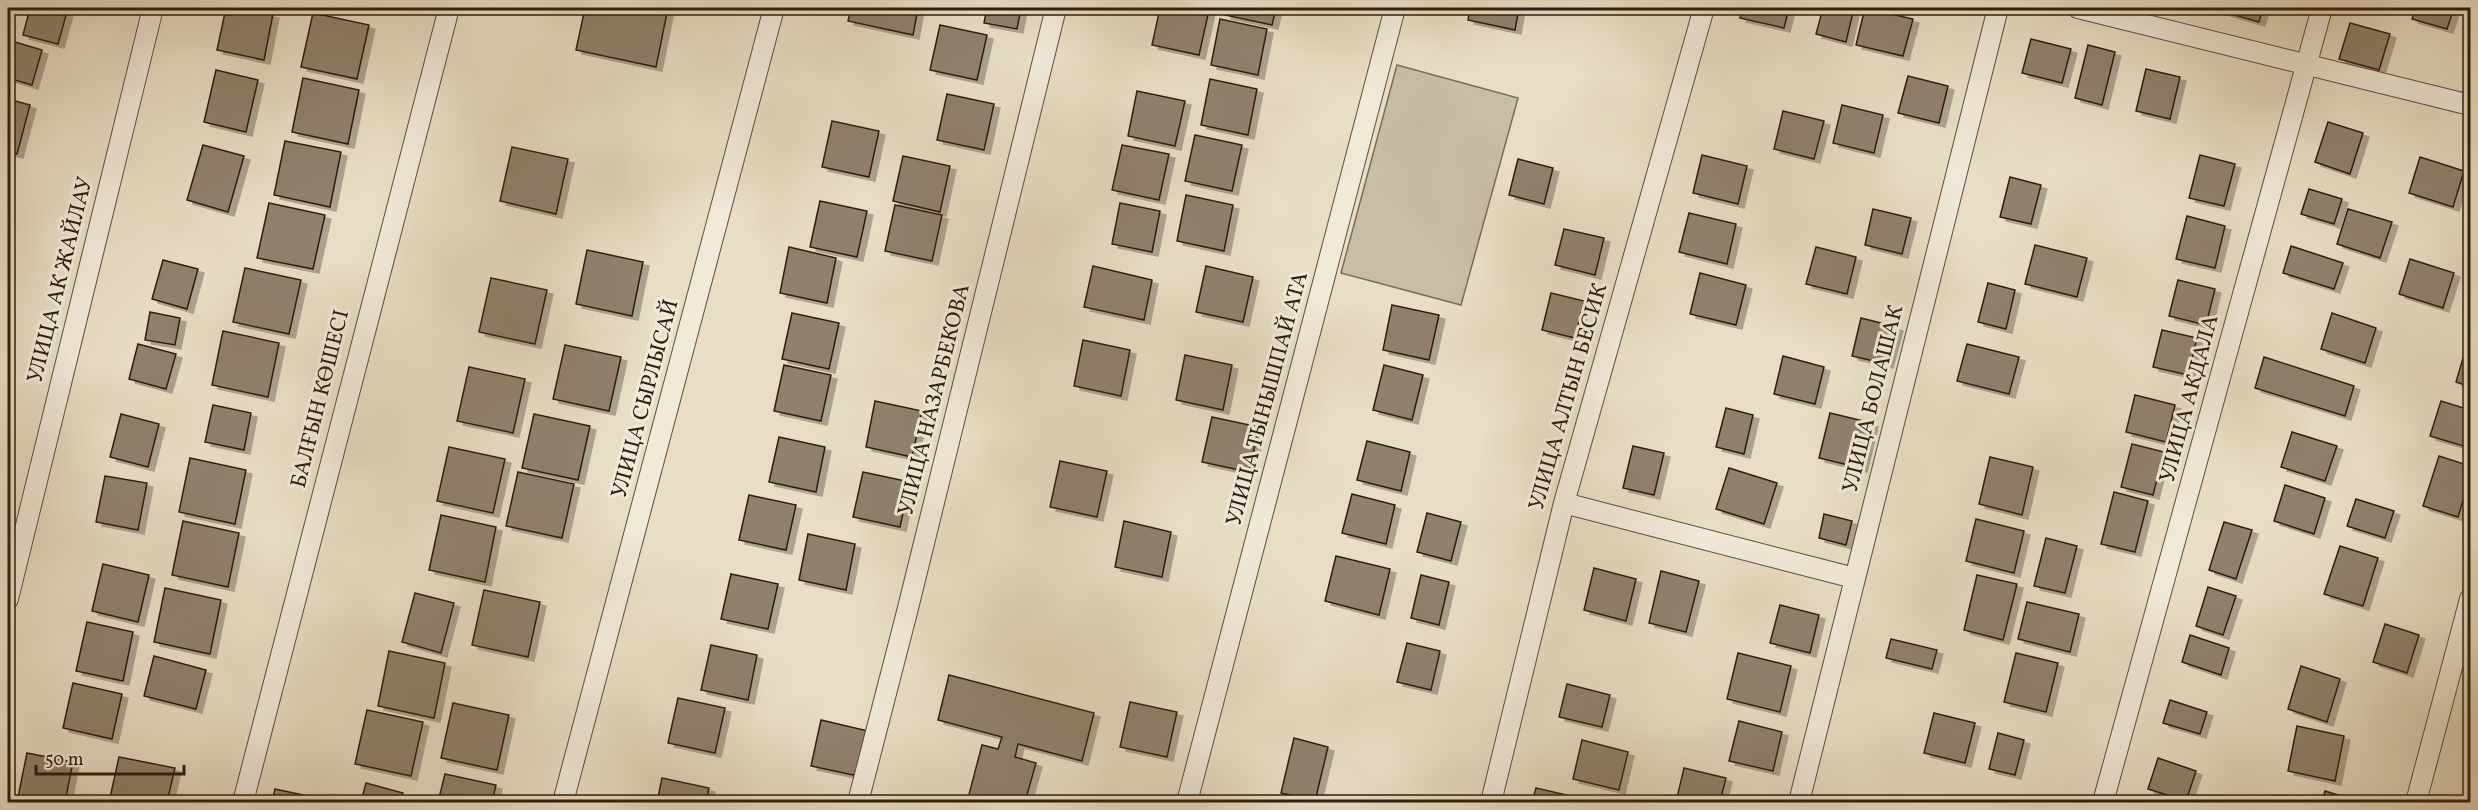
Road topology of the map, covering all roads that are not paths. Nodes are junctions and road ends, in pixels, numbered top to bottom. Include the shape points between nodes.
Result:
1 (153, 8) edge
2 (449, 8) edge
3 (774, 8) edge
4 (1056, 8) edge
5 (1395, 8) edge
6 (1704, 8) edge
7 (1998, 8) edge
8 (2078, 8) edge
9 (2322, 8) edge
10 (2307, 64) junction
11 (2470, 105) edge
12 (1564, 503) junction
13 (1854, 578) junction
14 (2470, 599) edge
15 (8, 600) edge
16 (243, 802) edge
17 (563, 802) edge
18 (858, 802) edge
19 (1187, 802) edge
20 (1491, 802) edge
21 (1800, 802) edge
22 (2103, 802) edge
23 (2416, 802) edge

1 - 15 street, УЛИЦА АК ЖАЙЛАУ
2 - 16 street, БАЛҒЫН КӨШЕСІ
3 - 17 street, УЛИЦА СЫРЛЫСАЙ
4 - 18 street, УЛИЦА НАЗАРБЕКОВА
5 - 19 street, УЛИЦА ТЫНЫШПАЙ АТА
6 - 12 street, УЛИЦА АЛТЫН БЕСИК
7 - 13 street, УЛИЦА БОЛАШАК
8 - 10 street
9 - 10 street, УЛИЦА АКДАЛА
10 - 11 street
10 - 22 street, УЛИЦА АКДАЛА
12 - 13 street
12 - 20 street, УЛИЦА АЛТЫН БЕСИК
13 - 21 street, УЛИЦА БОЛАШАК
14 - 23 street

